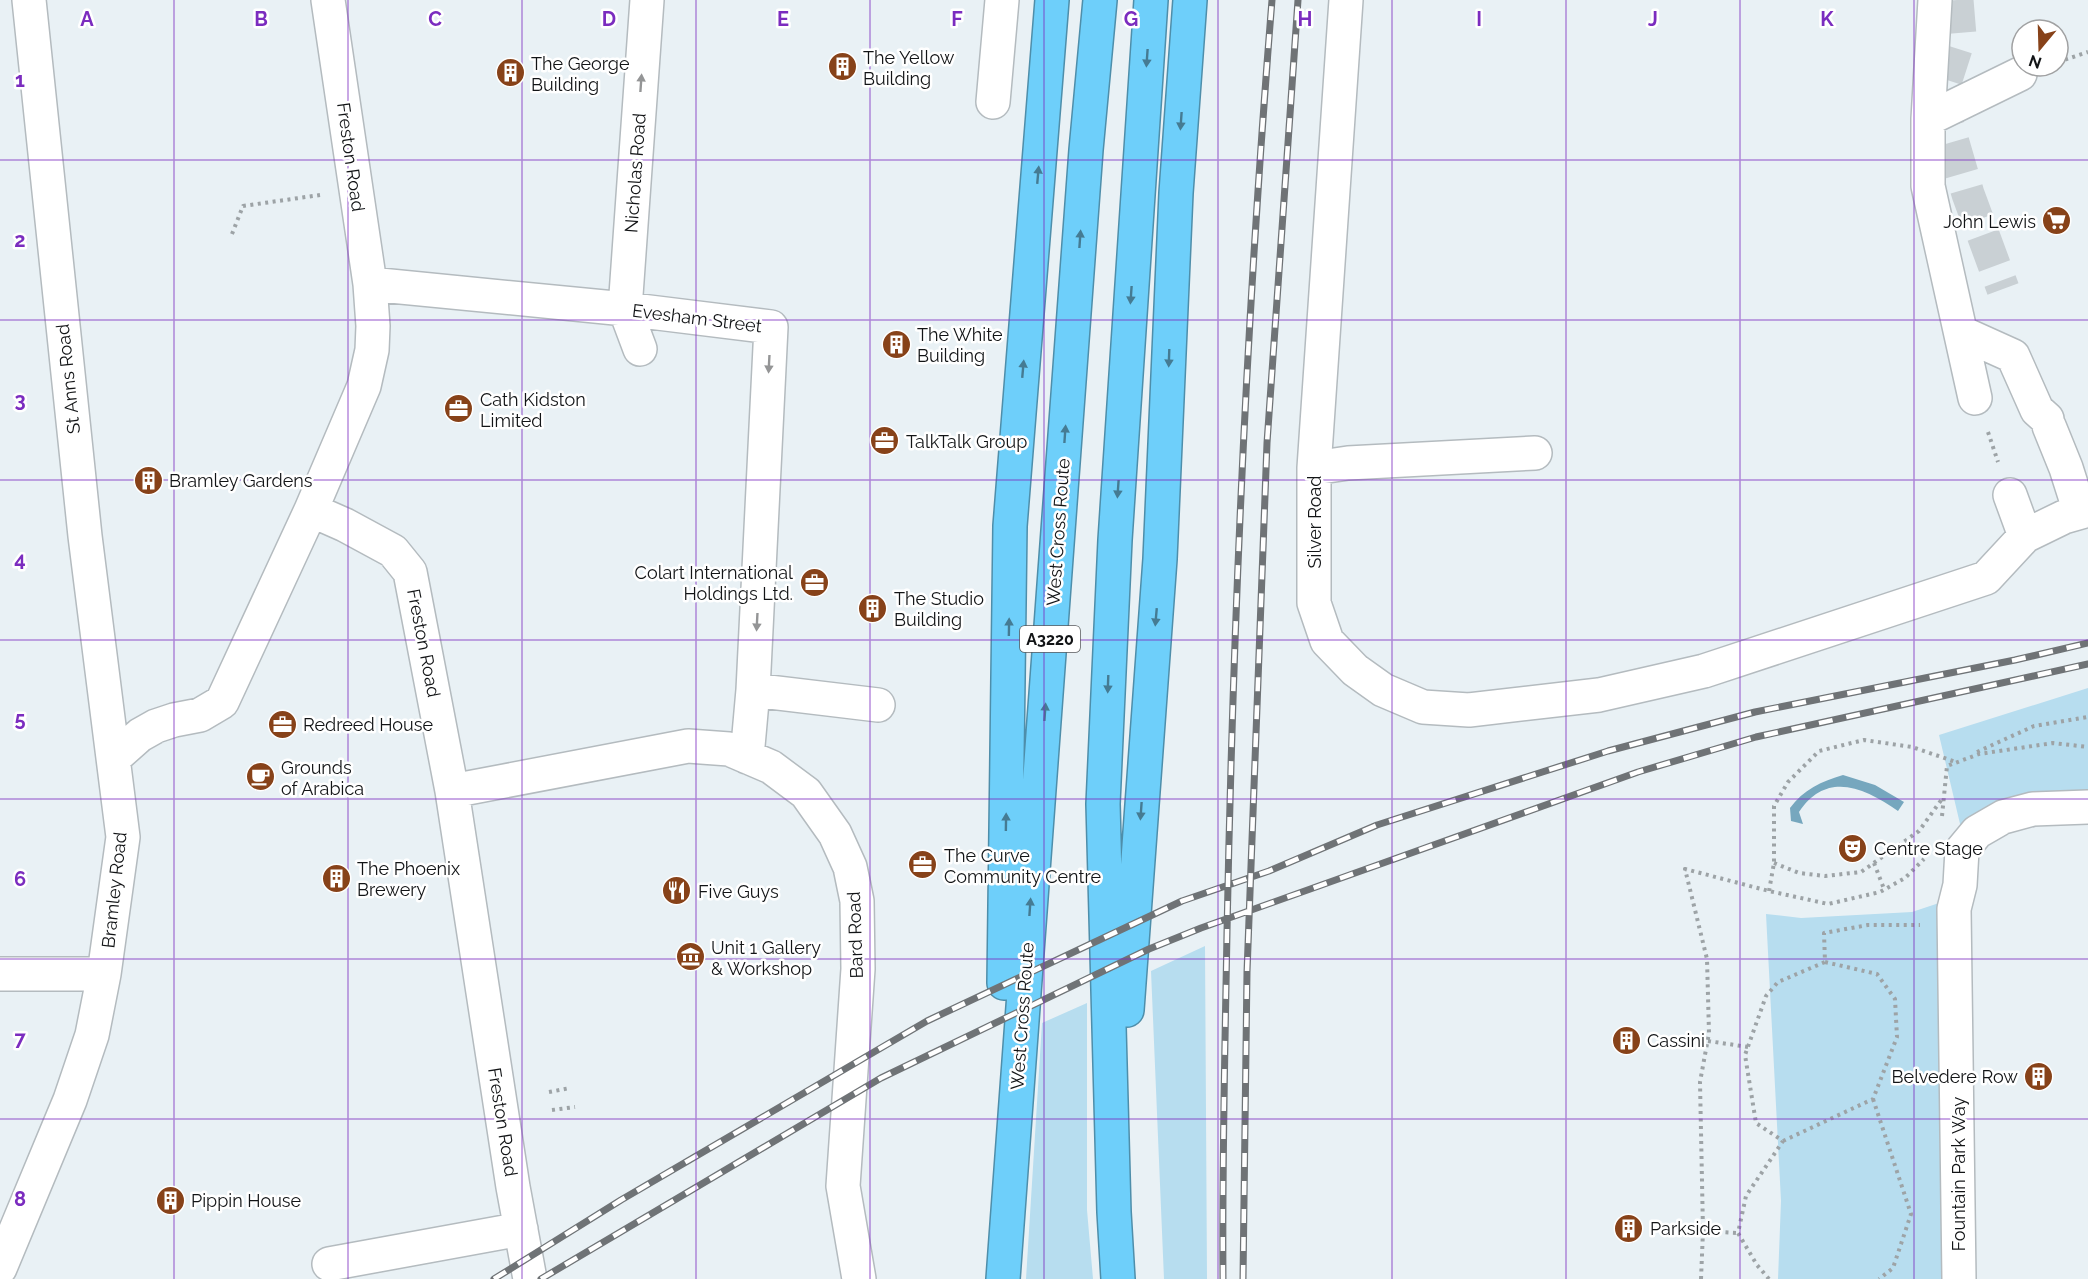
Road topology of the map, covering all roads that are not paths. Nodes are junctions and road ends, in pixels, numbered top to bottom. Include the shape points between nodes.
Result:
1 (29, 0) edge
2 (328, 0) edge
3 (647, 0) edge
4 (1002, 0) edge
5 (1052, 0) edge
6 (1100, 0) edge
7 (1151, 0) edge
8 (1190, 0) edge
9 (1346, 0) edge
10 (1935, 0) edge
11 (2012, 78) edge
12 (993, 102) dead end
13 (1928, 119) junction
14 (370, 284) junction
15 (625, 309) junction
16 (1962, 333) junction
17 (640, 349) dead end
18 (1975, 398) road end
19 (1535, 453) dead end
20 (1314, 468) junction
21 (2010, 495) road end
22 (311, 510) junction
23 (2084, 511) edge
24 (2025, 536) junction
25 (753, 690) junction
26 (878, 705) dead end
27 (747, 757) junction
28 (114, 758) junction
29 (452, 791) junction
30 (2088, 807) edge
31 (0, 974) edge
32 (104, 974) junction
33 (1114, 1212) junction
34 (521, 1229) junction
35 (329, 1264) dead end
36 (0, 1268) edge
37 (530, 1279) edge
38 (859, 1279) edge
39 (1002, 1279) edge
40 (1118, 1279) edge
41 (1959, 1279) edge

1 - 28 street, St Anns Road via 84,525
2 - 14 street, Freston Road
15 -> 3 street, Nicholas Road
4 - 12 street
39 -> 5 highway, A3220 via 1010,526
39 -> 6 highway, West Cross Route / A3220
7 -> 33 highway via 1114,540 1103,804
8 -> 33 highway via 1176,193 1160,558
9 - 20 street, Silver Road
10 - 13 street
11 - 13 street
13 - 16 street via 1928,186
14 - 15 street, Evesham Street
14 - 22 street, Freston Road via 372,350 364,386
15 - 17 street
15 -> 25 street, Evesham Street via 771,327
16 - 18 street
16 - 23 street via 2013,356
19 - 20 street
20 - 24 street, Silver Road via 1314,603 1327,641 1355,670 1383,690 1423,707 1469,710 1599,694 1704,671 1986,578
21 - 24 street
22 - 28 street via 222,702 200,715 156,726
22 - 29 street, Freston Road via 393,551 411,572
23 - 24 street
25 - 26 street
25 - 27 street
27 - 29 street, Bard Road via 729,749 688,746
27 - 38 street, Bard Road via 771,767 806,793 835,834 850,867 857,901 858,969 843,1185
28 - 32 street, Bramley Road via 123,837
29 - 34 street, Freston Road
30 - 41 street, Fountain Park Way via 2033,809 2003,817 1977,832 1962,850 1954,909
31 - 32 street
32 - 36 street, Bramley Road via 82,1067
33 - 40 highway
34 - 35 street
34 - 37 street, Freston Road

